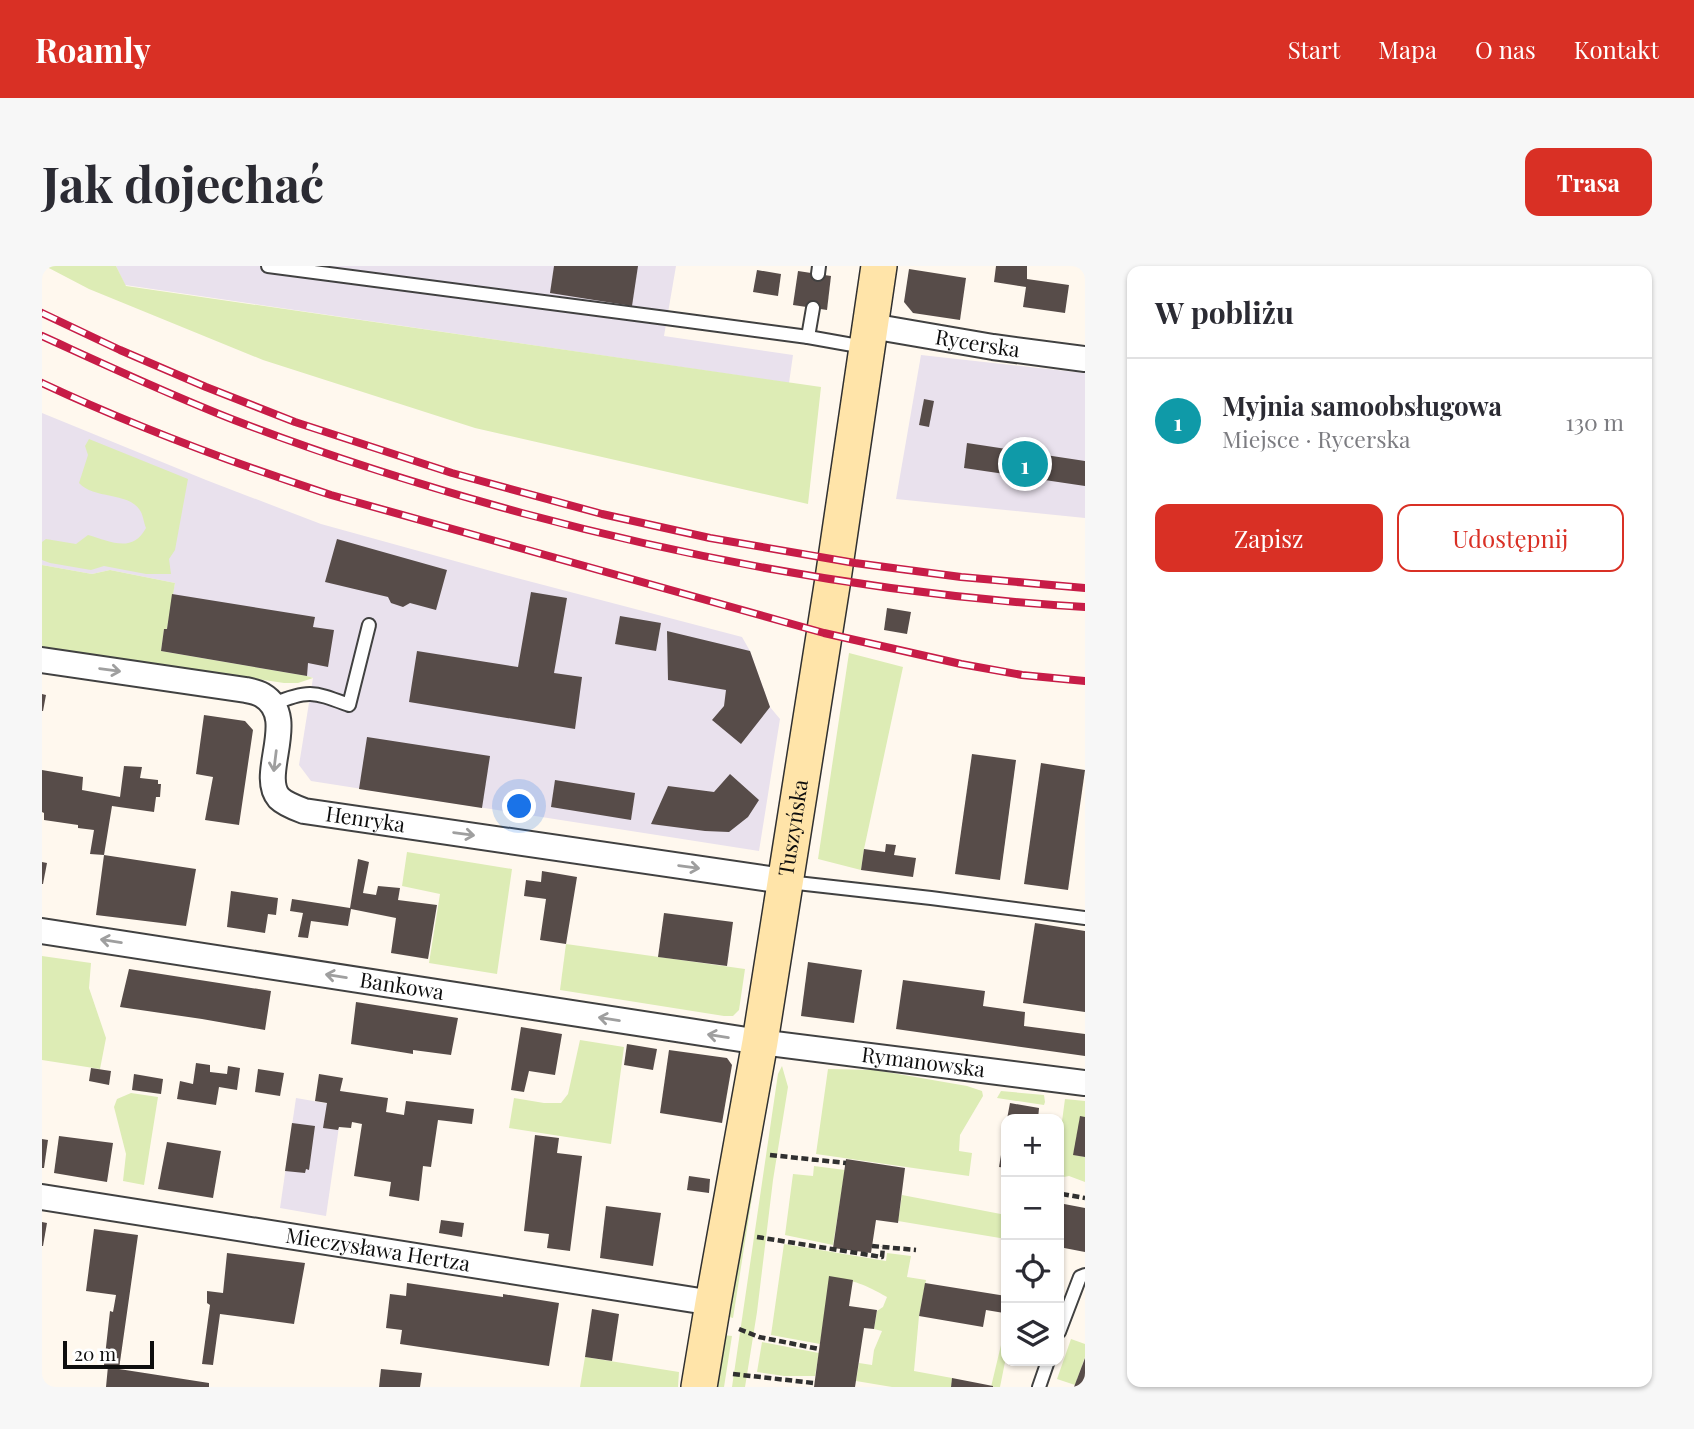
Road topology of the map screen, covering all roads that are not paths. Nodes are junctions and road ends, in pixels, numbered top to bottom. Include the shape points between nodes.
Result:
1 (268, 266) edge
2 (879, 266) edge
3 (813, 308) dead end
4 (808, 337) junction
5 (869, 337) junction
6 (1085, 359) edge
7 (369, 625) dead end
8 (42, 660) edge
9 (273, 704) junction
10 (785, 881) junction
11 (1085, 918) edge
12 (42, 931) edge
13 (760, 1042) junction
14 (1085, 1083) edge
15 (42, 1197) edge
16 (1085, 1275) edge
17 (713, 1303) junction
18 (1064, 1318) edge
19 (1046, 1366) edge
20 (714, 1380) edge
21 (1039, 1387) edge

1 - 4 lane
2 - 5 street, Tuszyńska
3 - 4 lane
4 - 5 lane
5 - 6 street, Rycerska via 993,346
5 - 10 street, Tuszyńska
7 - 9 lane via 349,705 311,693
8 -> 9 street via 246,690
9 -> 10 street, Henryka via 279,730 273,786 279,798 304,811
10 - 11 lane
10 - 13 street, Tuszyńska
13 -> 12 street, Bankowa
13 - 14 street, Rymanowska
13 - 17 street, Tuszyńska
15 - 17 street, Mieczysława Hertza
16 - 18 lane via 1080,1277
17 - 20 street, Tuszyńska
19 - 21 lane

